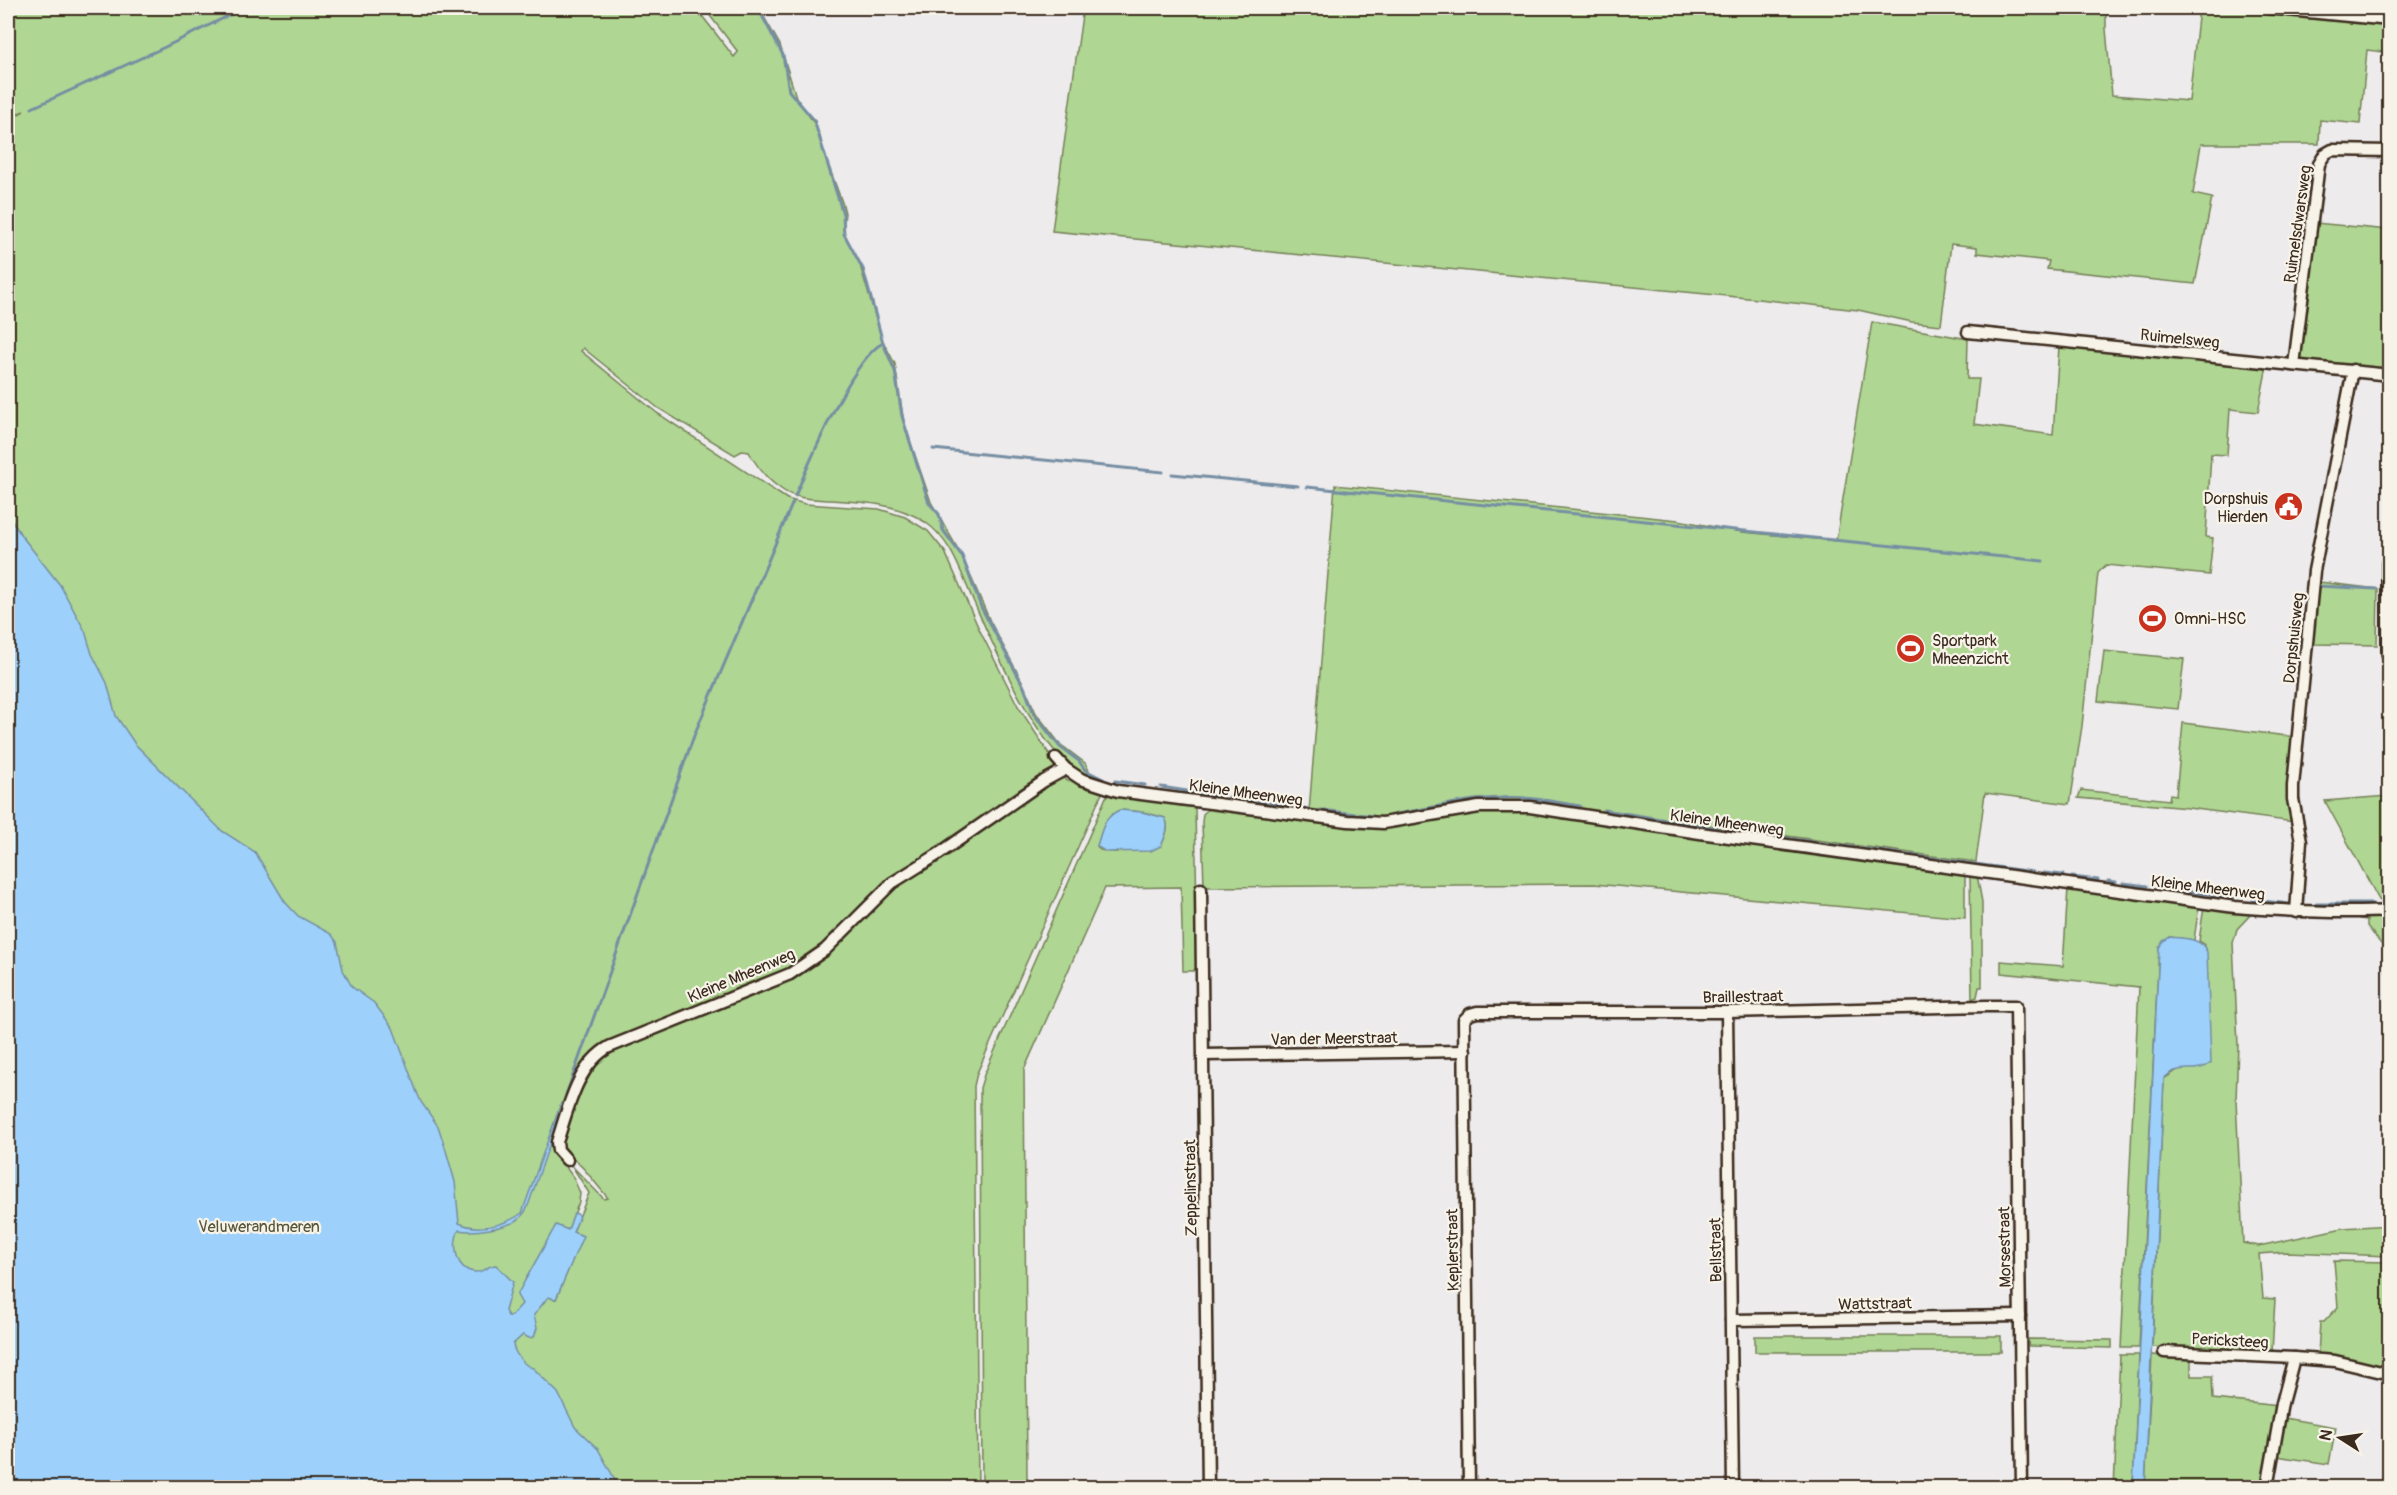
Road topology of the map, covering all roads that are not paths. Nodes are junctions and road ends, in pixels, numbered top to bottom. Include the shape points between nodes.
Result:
1 (2267, 8) edge
2 (2390, 20) edge
3 (2390, 151) edge
4 (1968, 332) dead end
5 (2294, 365) junction
6 (2353, 370) junction
7 (2390, 375) edge
8 (2390, 564) edge
9 (2390, 653) edge
10 (1056, 758) dead end
11 (1066, 769) junction
12 (1200, 889) dead end
13 (2390, 910) edge
14 (2296, 912) junction
15 (2016, 1006) joint
16 (1727, 1012) junction
17 (1470, 1014) joint
18 (1464, 1051) junction
19 (1204, 1055) junction
20 (567, 1160) dead end
21 (2020, 1316) junction
22 (1731, 1320) junction
23 (2164, 1352) dead end
24 (2294, 1358) junction
25 (2390, 1374) edge
26 (1208, 1488) edge
27 (1469, 1488) edge
28 (1732, 1488) edge
29 (2022, 1488) edge
30 (2267, 1488) edge

1 - 2 street
3 - 5 street, Ruimelsdwarsweg via 2332,150 2319,164
4 - 5 street, Ruimelsweg
5 - 6 street, Ruimelsweg
6 - 7 street, Ruimelsweg
6 - 14 street, Dorpshuisweg via 2314,571 2293,786 2301,842
8 - 9 main road
10 - 11 street, Kleine Mheenweg
11 - 14 street, Kleine Mheenweg via 1081,779 1118,791 1348,821 1383,823 1479,807 1530,807 2235,907
11 - 20 street, Kleine Mheenweg via 892,883 805,965 596,1055 580,1078 557,1142 558,1150
12 - 19 street, Zeppelinstraat
13 - 14 street, Kleine Mheenweg
15 - 16 street, Braillestraat
15 - 21 street, Morsestraat
16 - 17 street, Braillestraat
16 - 22 street, Bellstraat
17 - 18 street, Keplerstraat via 1464,1020
18 - 19 street, Van der Meerstraat
18 - 27 street, Keplerstraat
19 - 26 street, Zeppelinstraat
21 - 22 street, Wattstraat
21 - 29 street, Morsestraat
22 - 28 street, Bellstraat
23 - 24 street, Pericksteeg
24 - 25 street, Pericksteeg via 2335,1361
24 - 30 street

